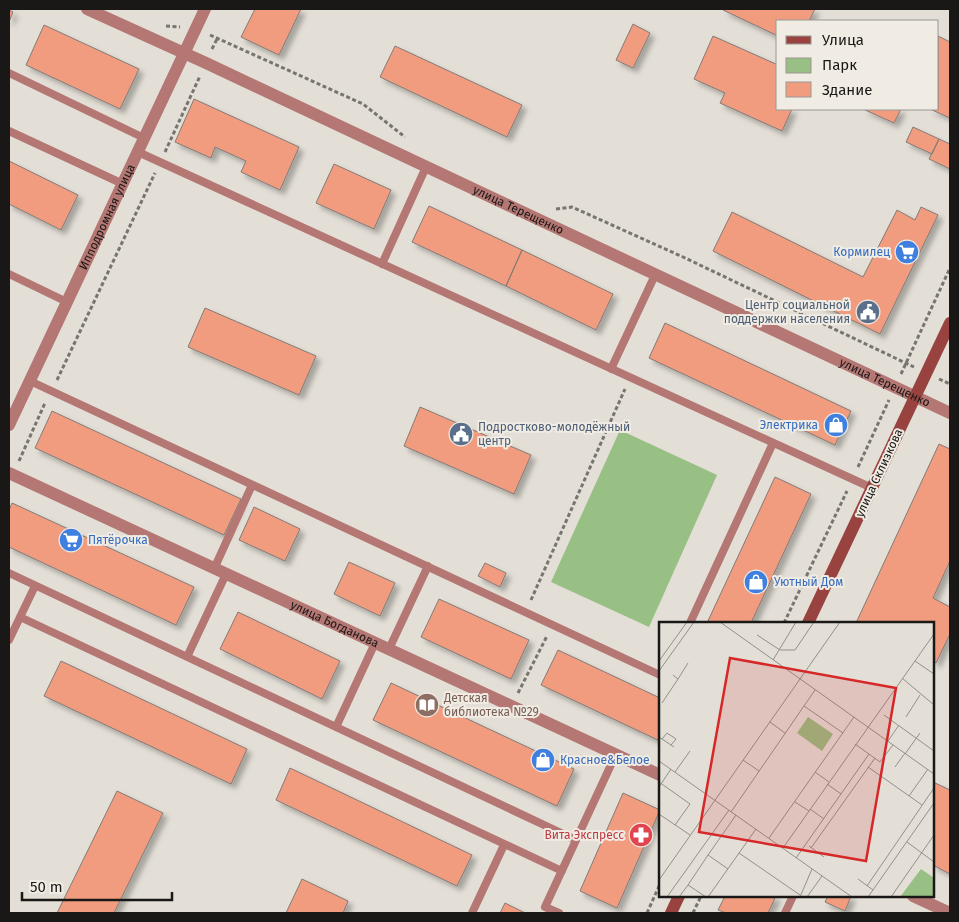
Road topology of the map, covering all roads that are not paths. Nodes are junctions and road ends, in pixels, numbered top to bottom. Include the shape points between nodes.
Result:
1 (87, 9) edge
2 (205, 9) edge
3 (184, 54) junction
4 (9, 73) edge
5 (9, 131) edge
6 (144, 138) junction
7 (138, 152) junction
8 (426, 167) junction
9 (123, 184) junction
10 (382, 264) junction
11 (9, 274) edge
12 (655, 275) junction
13 (67, 302) junction
14 (950, 322) edge
15 (611, 369) junction
16 (30, 381) junction
17 (916, 396) junction
18 (950, 413) edge
19 (9, 425) edge
20 (773, 443) junction
21 (11, 474) edge
22 (252, 485) junction
23 (872, 488) junction
24 (428, 566) junction
25 (220, 571) junction
26 (9, 573) edge
27 (36, 586) junction
28 (20, 617) junction
29 (690, 622) edge
30 (808, 622) edge
31 (9, 640) edge
32 (375, 643) junction
33 (389, 649) junction
34 (187, 657) junction
35 (659, 675) edge
36 (336, 727) junction
37 (616, 754) junction
38 (659, 775) edge
39 (576, 840) junction
40 (504, 844) junction
41 (562, 871) junction
42 (678, 897) edge
43 (793, 897) edge
44 (915, 897) edge
45 (472, 913) edge
46 (559, 913) edge
47 (670, 913) edge
48 (785, 913) edge
49 (950, 913) edge

1 - 3 street, улица Терещенко
2 - 3 street, Ипподромная улица
3 - 6 street, Ипподромная улица
3 - 8 street, улица Терещенко
4 - 6 lane
5 - 9 lane
6 - 7 street, Ипподромная улица
7 - 9 street, Ипподромная улица
7 - 10 lane
8 - 10 lane
8 - 12 street, улица Терещенко
9 - 13 street, Ипподромная улица
10 - 15 lane
11 - 13 lane
12 - 15 lane
12 - 17 street, улица Терещенко
13 - 16 street, Ипподромная улица
14 - 17 street, улица Склизкова
15 - 20 lane
16 - 19 street, Ипподромная улица
16 - 22 lane
17 - 18 street, улица Терещенко
17 - 23 street, улица Склизкова
20 - 23 lane
20 - 29 lane
21 - 25 street, улица Богданова
22 - 24 lane
22 - 25 lane
23 - 30 street, улица Склизкова
24 - 33 lane
24 - 35 lane
25 - 32 street, улица Богданова
25 - 34 lane
26 - 27 lane
27 - 28 lane
27 - 34 lane
28 - 31 lane
28 - 40 lane
32 - 33 street, улица Богданова
32 - 36 lane
33 - 37 street, улица Богданова
34 - 36 lane
36 - 39 lane
37 - 38 street, улица Богданова
37 - 39 lane
39 - 41 lane
40 - 41 lane
40 - 45 lane
41 - 46 lane via 545,907
42 - 47 street
43 - 48 lane
44 - 49 street

